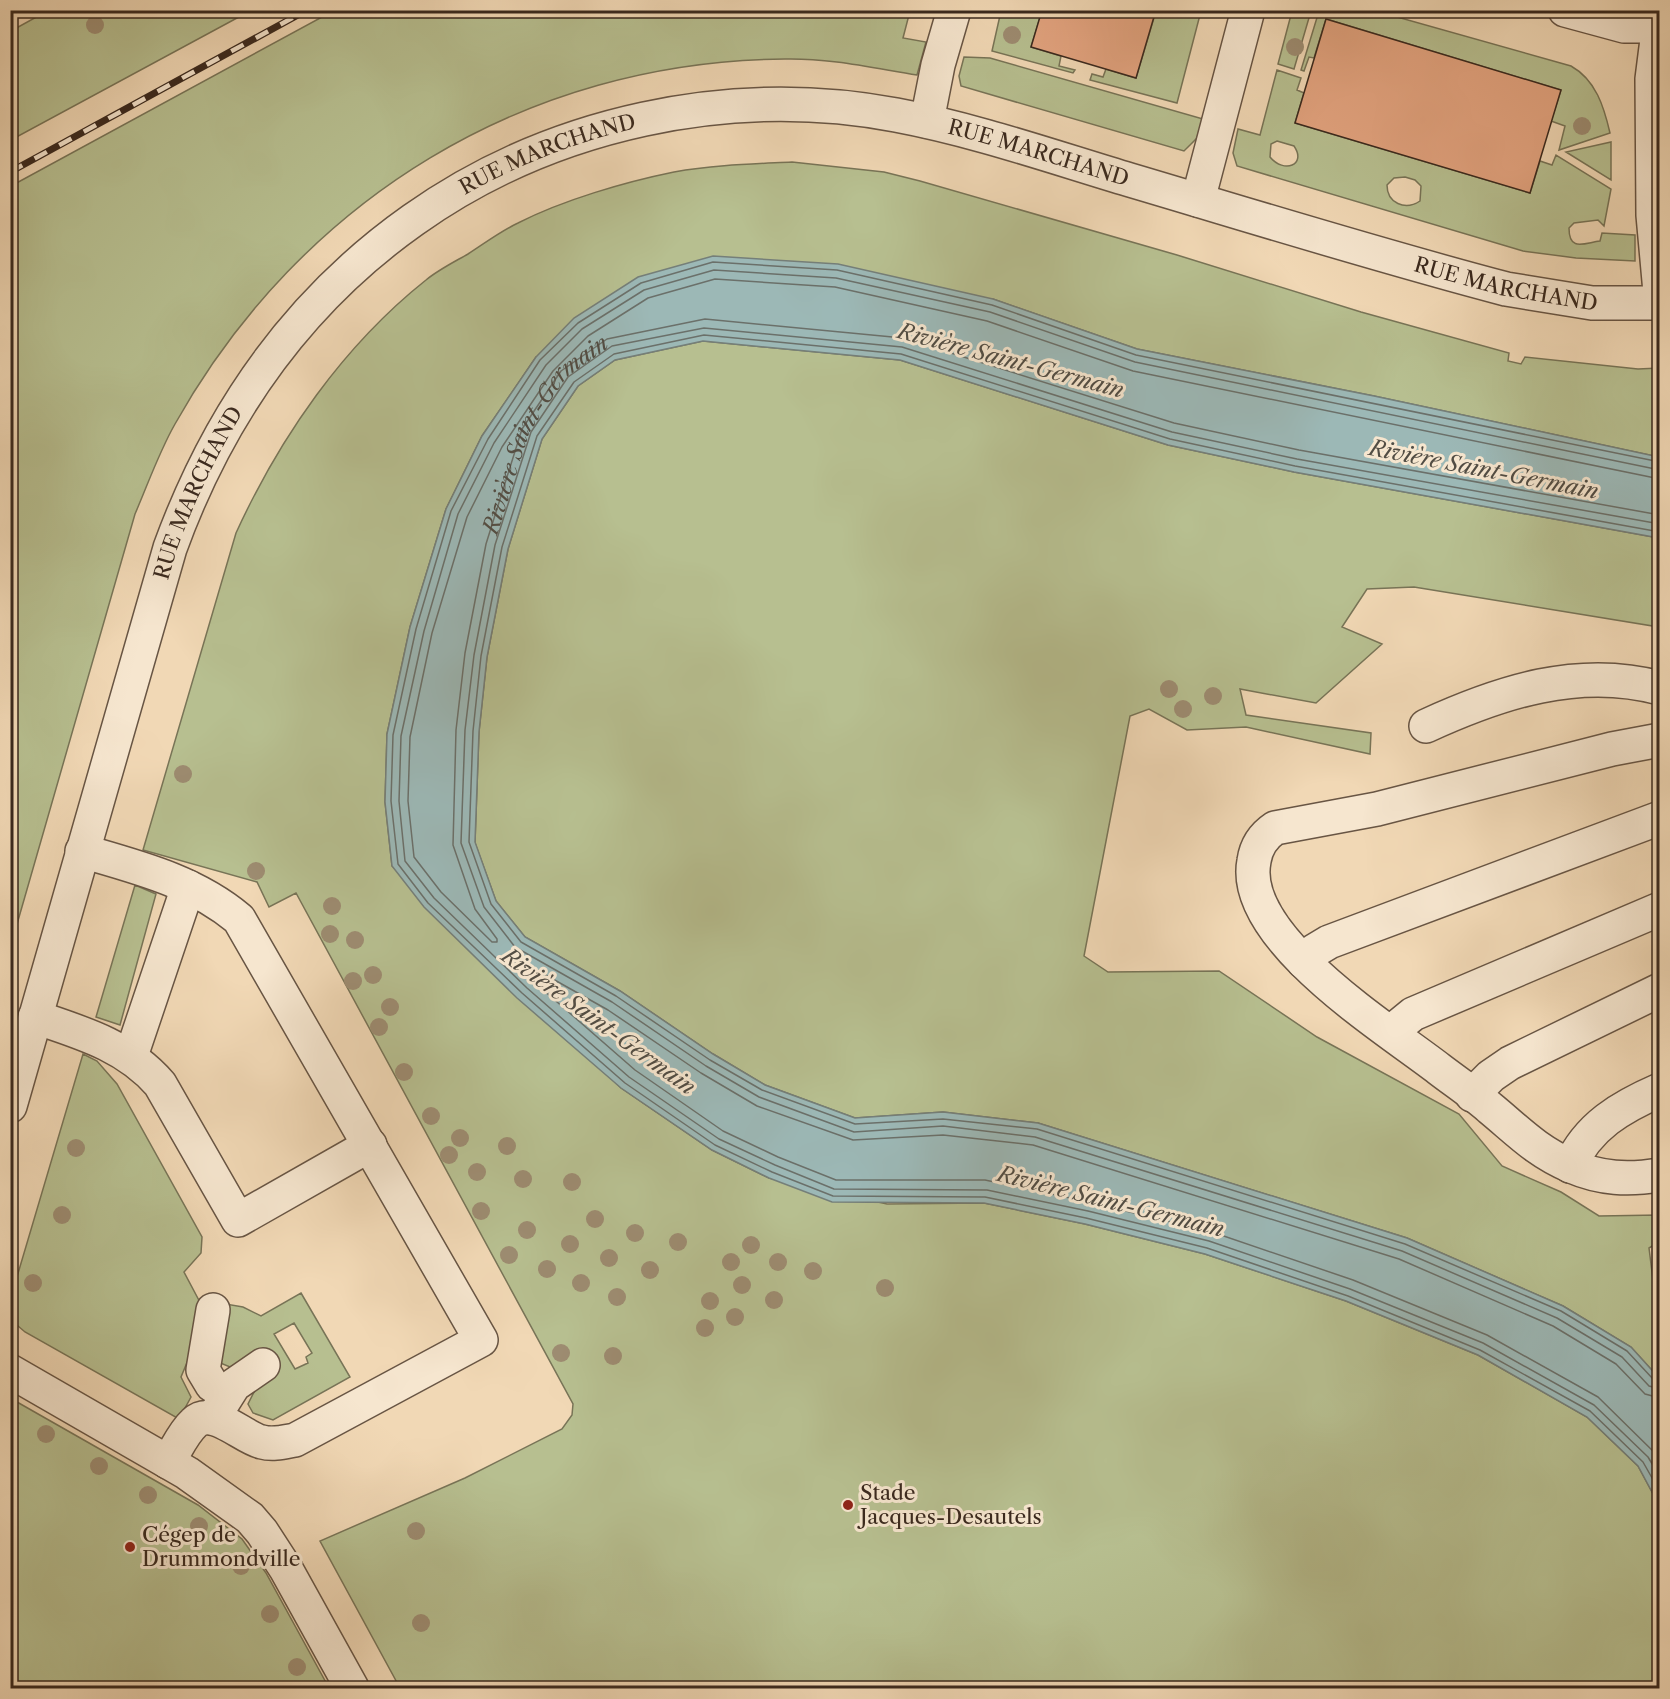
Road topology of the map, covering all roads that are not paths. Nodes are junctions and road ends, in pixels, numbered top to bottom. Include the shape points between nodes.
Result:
1 (954, 10) edge
2 (1248, 10) edge
3 (1565, 10) edge
4 (1659, 21) edge
5 (927, 121) junction
6 (1198, 200) junction
7 (1659, 292) edge
8 (1659, 303) edge
9 (1659, 688) edge
10 (1426, 726) dead end
11 (1659, 740) edge
12 (1659, 818) edge
13 (82, 851) junction
14 (188, 887) junction
15 (1659, 909) edge
16 (1304, 962) junction
17 (1659, 990) edge
18 (35, 1017) junction
19 (1391, 1032) junction
20 (131, 1056) junction
21 (1659, 1090) edge
22 (1472, 1095) junction
23 (10, 1106) edge
24 (370, 1145) junction
25 (1570, 1166) junction
26 (1659, 1175) edge
27 (213, 1310) dead end
28 (263, 1365) dead end
29 (10, 1371) edge
30 (220, 1406) junction
31 (168, 1462) junction
32 (352, 1689) edge

1 - 5 street
2 - 6 street
3 - 4 street via 1624,26
4 - 7 street via 1652,80 1653,215
5 - 6 street, RUE MARCHAND
5 - 13 street, RUE MARCHAND via 855,109 786,104 716,108 645,119 594,132 514,162 432,207 375,249 317,303 282,343 237,406 201,471 170,548
6 - 8 street, RUE MARCHAND via 1506,289 1592,303
9 - 10 street via 1591,678 1524,688
11 - 16 street via 1377,808 1275,828 1255,852 1254,892 1267,920
12 - 16 street via 1329,942
13 - 14 street via 148,870
13 - 18 street, RUE MARCHAND
14 - 20 street
14 - 24 street via 228,910 246,929
15 - 19 street via 1413,1014
16 - 19 street
17 - 22 street via 1510,1063
18 - 20 street via 83,1033
18 - 23 street, RUE MARCHAND
19 - 22 street
20 - 24 street via 160,1084 238,1220
21 - 25 street via 1609,1116 1579,1146
22 - 25 street via 1518,1134
24 - 30 street via 481,1340 295,1440 263,1443
25 - 26 street via 1605,1178
27 - 30 street via 203,1370
28 - 30 street
29 - 31 street
30 - 31 street via 195,1422
31 - 32 street via 235,1505 262,1532

